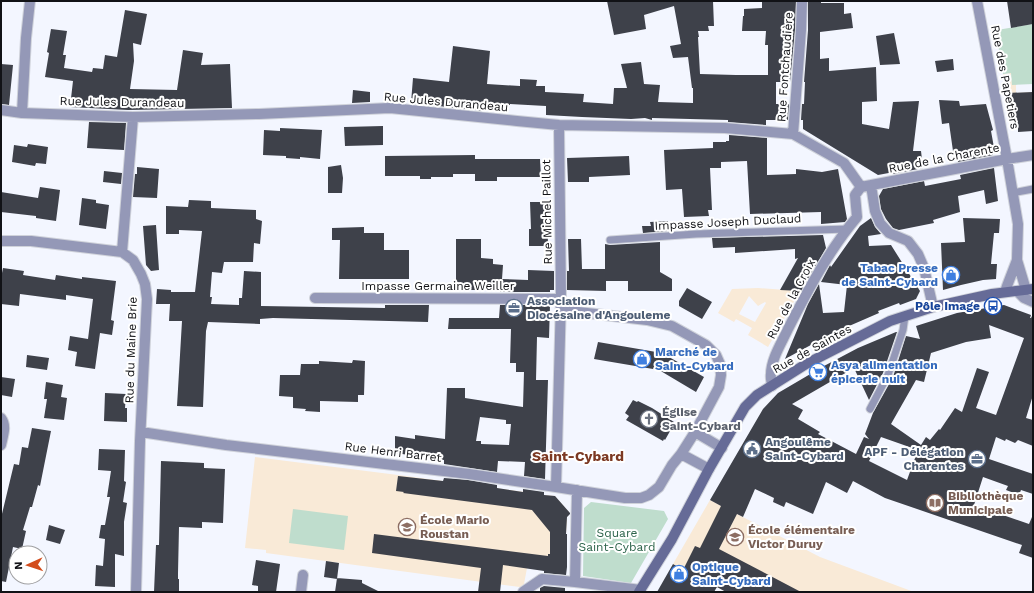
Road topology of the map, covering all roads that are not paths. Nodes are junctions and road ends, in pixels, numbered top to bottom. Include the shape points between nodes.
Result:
1 (30, 1) edge
2 (802, 1) edge
3 (977, 1) edge
4 (1, 110) edge
5 (22, 113) junction
6 (133, 117) junction
7 (559, 125) junction
8 (793, 134) junction
9 (1033, 155) edge
10 (1007, 159) junction
11 (866, 186) junction
12 (1033, 189) edge
13 (1012, 193) junction
14 (875, 211) junction
15 (857, 217) junction
16 (847, 229) junction
17 (610, 240) dead end
18 (1, 241) edge
19 (122, 252) junction
20 (1017, 260) junction
21 (1026, 290) edge
22 (1005, 292) junction
23 (315, 298) dead end
24 (561, 299) junction
25 (1033, 302) edge
26 (933, 306) junction
27 (561, 310) junction
28 (905, 316) junction
29 (772, 386) junction
30 (870, 409) dead end
31 (1, 418) edge
32 (141, 432) junction
33 (695, 432) junction
34 (1, 445) edge
35 (722, 448) junction
36 (682, 454) junction
37 (709, 469) junction
38 (556, 486) junction
39 (577, 490) junction
40 (303, 576) dead end
41 (575, 582) junction
42 (640, 591) edge
43 (136, 592) edge
44 (301, 592) edge
45 (523, 592) edge

1 - 5 street
2 - 8 street, Rue Fontchaudière
3 - 10 street, Rue des Papetiers
4 - 5 street, Rue Jules Durandeau
5 - 6 street, Rue Jules Durandeau
6 - 7 street, Rue Jules Durandeau via 390,108
6 - 19 street
7 - 8 street, Rue Jules Durandeau via 726,128
7 - 24 street, Rue Michel Paillot
8 - 11 street via 844,163
9 - 10 street, Rue de la Charente
10 - 11 street, Rue de la Charente
10 - 13 street, Rue des Papetiers
11 - 14 street
11 - 15 street via 855,195
12 - 13 lane
13 - 20 street, Rue des Papetiers via 1018,224
14 - 15 street
14 - 26 street via 880,222 890,233 908,241 918,254
15 - 16 street, Rue de la Croix
16 - 17 lane, Impasse Joseph Duclaud via 696,234
16 - 29 street, Rue de la Croix via 800,304 775,355 771,374
18 - 19 street via 31,241
19 - 32 street, Rue du Maine Brie via 133,260 145,284 147,299
20 - 21 street
20 - 22 street
21 - 22 main road, Rue de Saintes
21 - 25 street via 1024,298
22 - 26 main road, Rue de Saintes
23 - 24 street, Impasse Germaine Weiller
24 - 27 street, Rue Michel Paillot
26 - 28 main road, Rue de Saintes
27 - 33 street via 647,320 672,326 706,345 716,355 721,376 719,387
27 - 38 street, Rue Michel Paillot
28 - 29 main road, Rue de Saintes via 890,321 806,364
28 - 30 lane via 888,376
29 - 35 main road, Rue de Saintes via 745,406
31 - 34 street via 5,428
32 - 38 street, Rue Henri Barret
32 - 43 street, Rue du Maine Brie
33 - 35 street
33 - 36 street
35 - 37 main road, Rue de Saintes
36 - 37 street
36 - 39 street, Rue Henri Barret via 659,487 650,495 624,498
37 - 42 main road, Rue de Saintes via 672,539
38 - 39 street, Rue Henri Barret
39 - 41 street
40 - 44 street
41 - 42 street
41 - 45 street via 542,579

